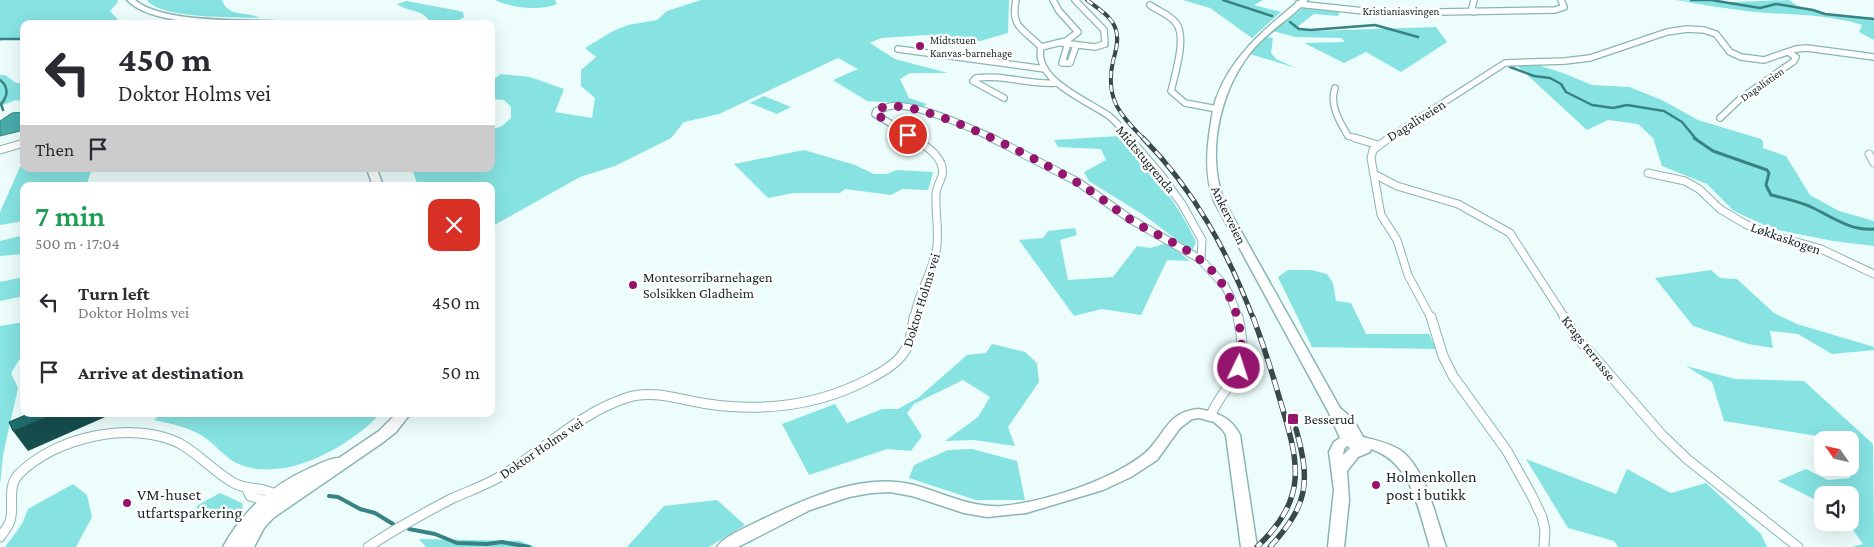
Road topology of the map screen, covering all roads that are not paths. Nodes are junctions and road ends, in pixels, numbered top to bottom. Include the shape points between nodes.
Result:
1 (131, 0) edge
2 (1016, 0) edge
3 (1053, 0) edge
4 (1075, 0) edge
5 (1474, 0) edge
6 (1561, 0) edge
7 (1301, 2) edge
8 (1150, 5) dead end
9 (1474, 12) junction
10 (222, 20) edge
11 (1065, 43) junction
12 (1076, 46) dead end
13 (1041, 47) junction
14 (898, 49) dead end
15 (1788, 52) junction
16 (1874, 57) edge
17 (1044, 69) junction
18 (1056, 83) junction
19 (1336, 88) dead end
20 (1004, 98) dead end
21 (1217, 109) junction
22 (1720, 118) dead end
23 (20, 143) edge
24 (1378, 144) junction
25 (0, 150) edge
26 (1869, 154) dead end
27 (1874, 162) edge
28 (1648, 173) dead end
29 (1374, 174) junction
30 (1201, 259) junction
31 (1874, 274) edge
32 (1210, 416) junction
33 (400, 417) edge
34 (1356, 443) junction
35 (275, 500) junction
36 (0, 537) edge
37 (231, 547) edge
38 (246, 547) edge
39 (368, 547) edge
40 (725, 547) edge
41 (1248, 547) edge
42 (1336, 547) edge
43 (1438, 547) edge
44 (1544, 547) edge
45 (1798, 547) edge

1 - 10 main road via 142,10 162,16
2 - 13 street via 1014,17 1018,28
3 - 11 street via 1058,11 1078,32
4 - 11 street via 1104,30 1105,44 1095,47
5 - 9 street
6 - 9 street, Kristianiasvingen via 1564,7 1555,10
7 - 9 street, Kristianiasvingen via 1376,13
7 - 21 main road, Ankerveien via 1246,52 1228,79
8 - 21 street via 1177,25 1180,34 1171,91 1175,97 1198,106
11 - 12 street via 1064,64 1070,63
11 - 13 street
13 - 17 street
14 - 17 street
15 - 16 street, Dagaliveien via 1807,48
15 - 22 street, Dagalistien via 1796,57 1794,61 1740,99
15 - 24 street, Dagaliveien via 1764,60 1741,57 1730,52 1716,34 1687,29 1667,32 1590,58 1509,62
17 - 18 street, Midtstugrenda
18 - 20 street via 1031,84 989,76 974,81
18 - 30 street, Midtstugrenda via 1111,117 1161,175 1202,240
19 - 24 street via 1332,101 1346,133
21 - 34 main road, Ankerveien via 1211,162 1216,193 1335,411 1338,423
23 - 25 street
24 - 29 street, Dagaliveien via 1371,154
26 - 27 street
28 - 31 street, Løkkaskogen via 1685,181 1745,224 1821,250
29 - 44 street, Dagaliveien via 1381,215 1397,240 1408,275 1431,317 1448,367 1519,470 1542,517
29 - 45 street, Krags terrasse via 1397,186 1458,204 1510,233 1578,337 1662,435 1687,459
30 - 32 street, Doktor Holms vei via 1234,304 1242,358
30 - 39 street, Doktor Holms vei via 1130,219 1079,183 994,140 928,112 883,106 876,114 929,149 942,166 935,194 939,229 937,252 917,304 911,344 897,361 851,389 795,407 735,407 645,394 628,397 582,419 500,476 419,515
32 - 40 main road via 1192,414 1181,418 1158,449 1137,466 1119,477 1064,496 1014,509 983,511 900,488 872,487 835,496
32 - 41 main road via 1227,425 1233,435
33 - 35 main road via 380,439 325,476
34 - 42 main road via 1340,471 1341,518
34 - 43 main road via 1394,453 1406,466
35 - 36 street via 250,496 247,489 232,482 177,442 142,432 108,434 54,451 19,474 10,490 11,520
35 - 37 main road via 244,526
35 - 38 main road via 271,512 254,531

